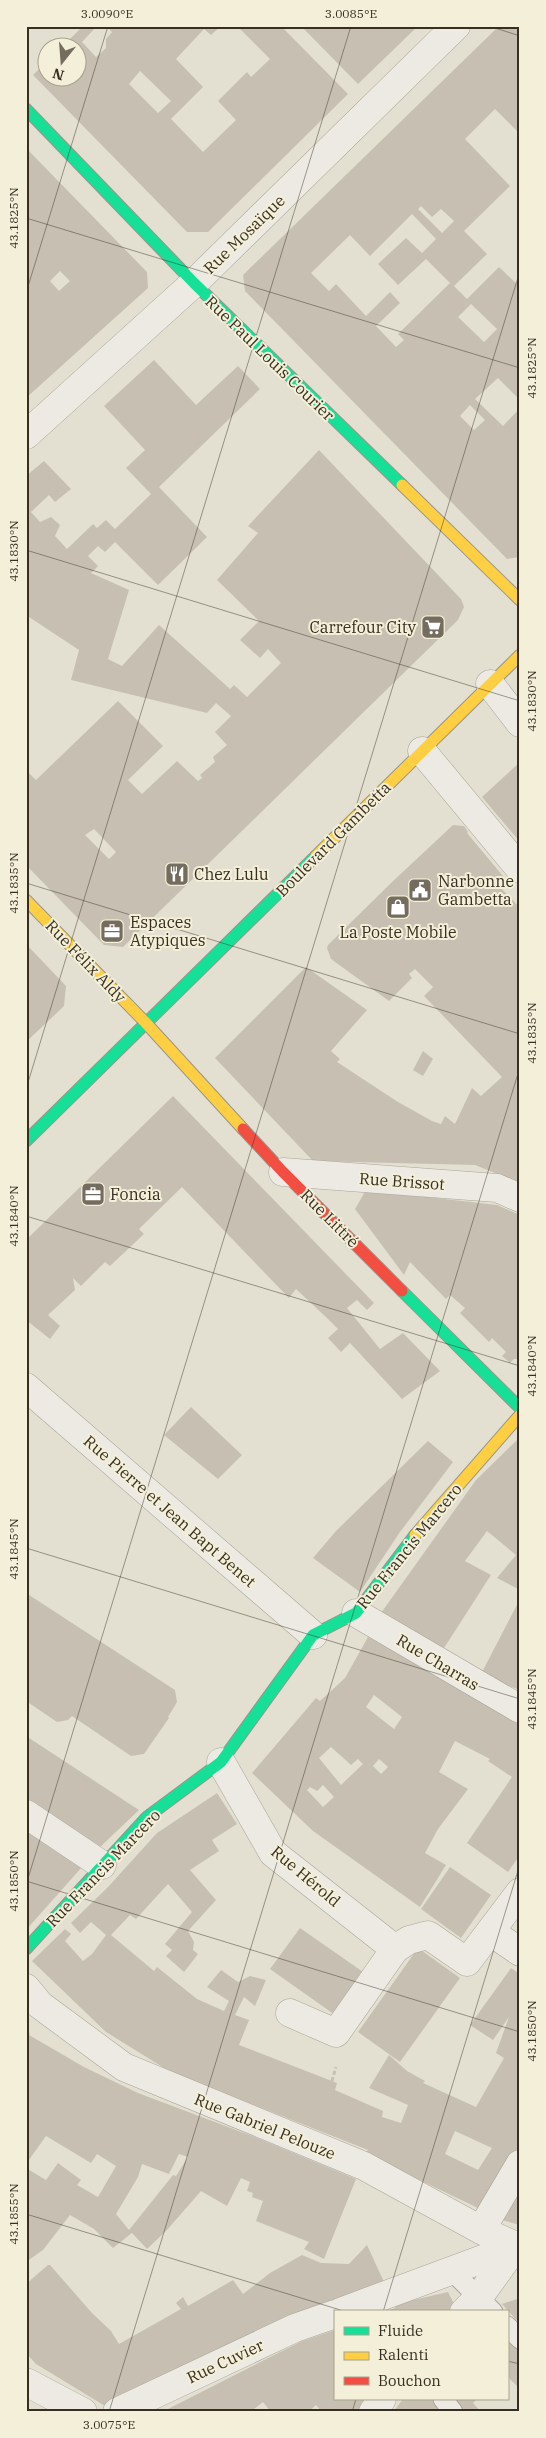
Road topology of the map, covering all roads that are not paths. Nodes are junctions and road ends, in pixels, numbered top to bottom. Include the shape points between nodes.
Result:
1 (456, 26) edge
2 (26, 109) edge
3 (194, 283) junction
4 (26, 435) edge
5 (520, 600) edge
6 (520, 655) edge
7 (490, 684) junction
8 (520, 723) edge
9 (422, 750) junction
10 (520, 869) edge
11 (26, 900) edge
12 (145, 1022) junction
13 (26, 1141) edge
14 (283, 1172) junction
15 (520, 1198) edge
16 (26, 1387) edge
17 (520, 1408) edge
18 (520, 1415) edge
19 (356, 1613) junction
20 (314, 1635) junction
21 (520, 1709) edge
22 (221, 1762) junction
23 (26, 1814) edge
24 (102, 1865) junction
25 (520, 1892) edge
26 (491, 1932) junction
27 (395, 1948) junction
28 (26, 1949) edge
29 (520, 1952) edge
30 (26, 1988) edge
31 (290, 2013) dead end
32 (520, 2164) edge
33 (481, 2230) junction
34 (518, 2248) edge
35 (452, 2270) junction
36 (479, 2307) edge
37 (345, 2310) edge
38 (334, 2314) edge
39 (508, 2327) edge
40 (520, 2339) edge
41 (26, 2382) edge
42 (381, 2400) edge
43 (444, 2400) edge
44 (83, 2412) edge
45 (117, 2412) edge
46 (373, 2412) edge
47 (453, 2412) edge

1 - 3 street, Rue Mosaïque
2 - 3 street, Rue Paul Louis Courier
3 - 4 street, Rue Mosaïque
3 - 5 street, Rue Paul Louis Courier
6 - 7 street, Boulevard Gambetta
7 - 8 street
7 - 9 street, Boulevard Gambetta
9 - 10 street
9 - 12 street, Boulevard Gambetta
11 - 12 street, Rue Félix Aldy
12 - 13 street, Boulevard Gambetta
12 - 14 street, Rue Littré
14 - 15 street, Rue Brissot via 498,1188
14 - 17 street, Rue Littré
16 - 20 street, Rue Pierre et Jean Bapt Benet
18 - 19 street, Rue Francis Marcero via 421,1526
19 - 20 street, Rue Francis Marcero
19 - 21 street, Rue Charras
20 - 22 street, Rue Francis Marcero
22 - 24 street, Rue Francis Marcero via 148,1817
22 - 27 street, Rue Hérold via 273,1852
23 - 24 street
24 - 28 street, Rue Francis Marcero
25 - 26 street
26 - 27 street via 467,1962 428,1935
26 - 29 street
27 - 31 street via 336,2034
30 - 33 street, Rue Gabriel Pelouze via 40,2005 124,2067 364,2166
32 - 33 street
33 - 34 street, Rue Gabriel Pelouze
34 - 35 street
34 - 36 street
35 - 36 lane
35 - 37 street
38 - 45 street, Rue Cuvier via 295,2328
39 - 40 lane
41 - 44 street
42 - 46 street
43 - 47 lane

